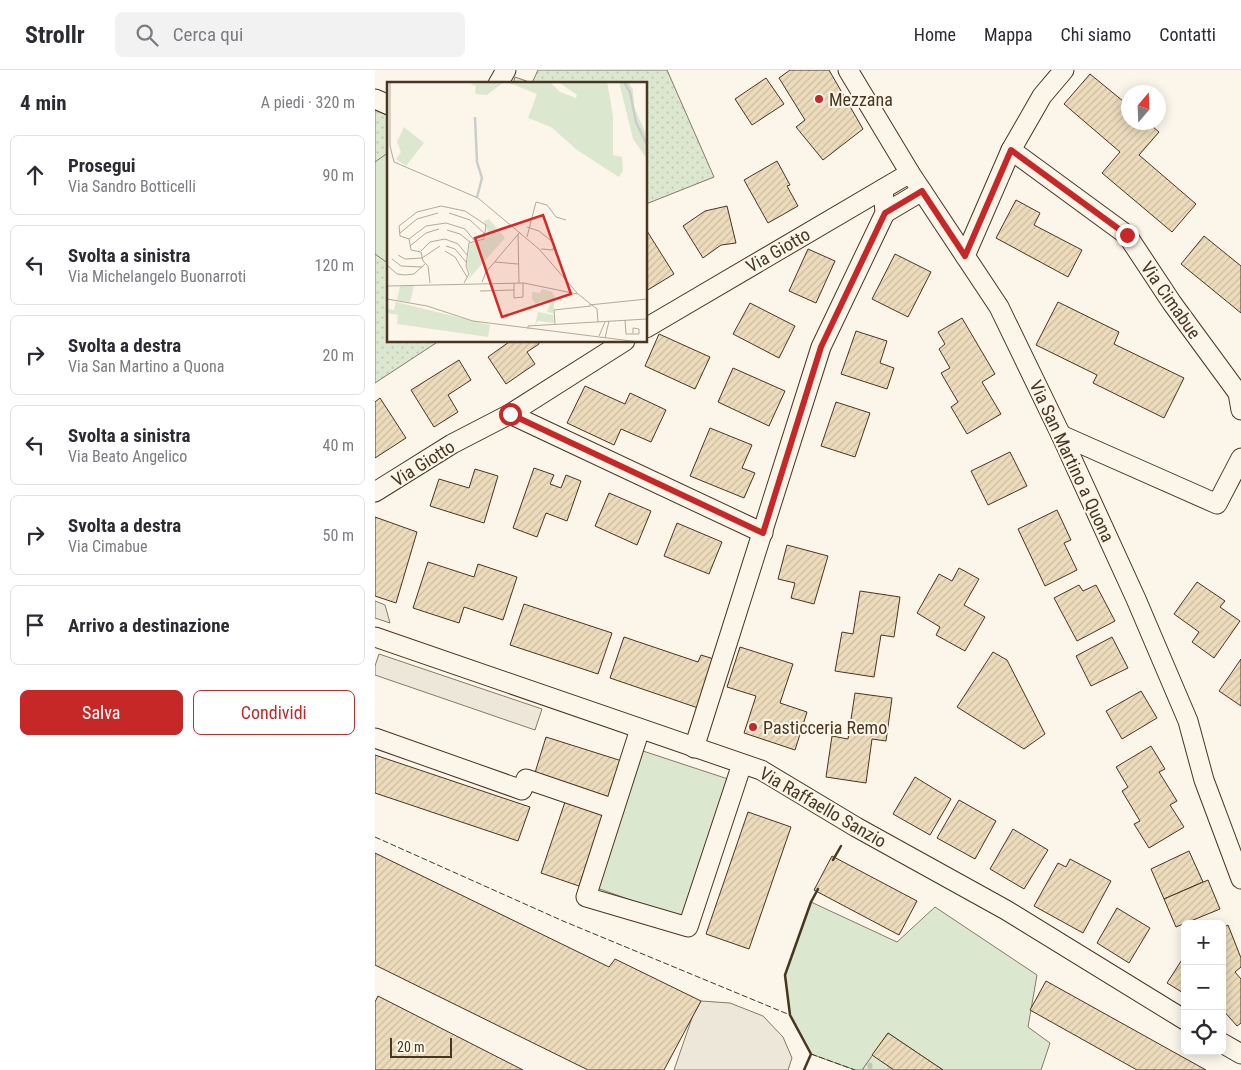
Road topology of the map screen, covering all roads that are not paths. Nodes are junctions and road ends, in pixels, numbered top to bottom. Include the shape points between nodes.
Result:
1 (506, 70) edge
2 (848, 70) edge
3 (1064, 70) edge
4 (499, 82) edge
5 (375, 99) edge
6 (387, 104) edge
7 (1011, 150) junction
8 (910, 173) junction
9 (888, 187) junction
10 (922, 191) junction
11 (885, 213) junction
12 (965, 256) junction
13 (647, 327) edge
14 (623, 342) edge
15 (1241, 410) edge
16 (510, 414) junction
17 (1061, 435) junction
18 (1241, 458) edge
19 (375, 492) edge
20 (763, 533) junction
21 (375, 637) edge
22 (640, 729) junction
23 (375, 738) edge
24 (694, 748) junction
25 (742, 764) junction
26 (614, 809) junction
27 (1241, 879) edge
28 (1181, 1018) edge
29 (1226, 1045) edge
30 (1241, 1054) edge

1 - 4 street
2 - 8 street, Via San Martino a Quona
3 - 7 street via 1042,96
5 - 6 street
7 - 12 street
7 - 15 street, Via Cimabue via 1127,235 1238,393
8 - 9 street, Via Giotto
8 - 10 street, Via San Martino a Quona
9 - 11 street
9 - 13 street, Via Giotto
10 - 11 street
10 - 12 street, Via San Martino a Quona
11 - 20 street via 821,347
12 - 17 street, Via San Martino a Quona via 999,307
14 - 16 street, Via Giotto
16 - 19 street, Via Giotto via 452,444
16 - 20 street
17 - 18 street via 1217,504
17 - 27 street, Via San Martino a Quona via 1188,721 1204,780
20 - 24 street
21 - 22 street, Via Raffaello Sanzio
22 - 24 street, Via Raffaello Sanzio
22 - 26 street
23 - 26 street via 522,790 526,779
24 - 25 street, Via Raffaello Sanzio
25 - 26 street via 688,927 586,897
25 - 28 street, Via Raffaello Sanzio via 761,770 1006,910
29 - 30 street

